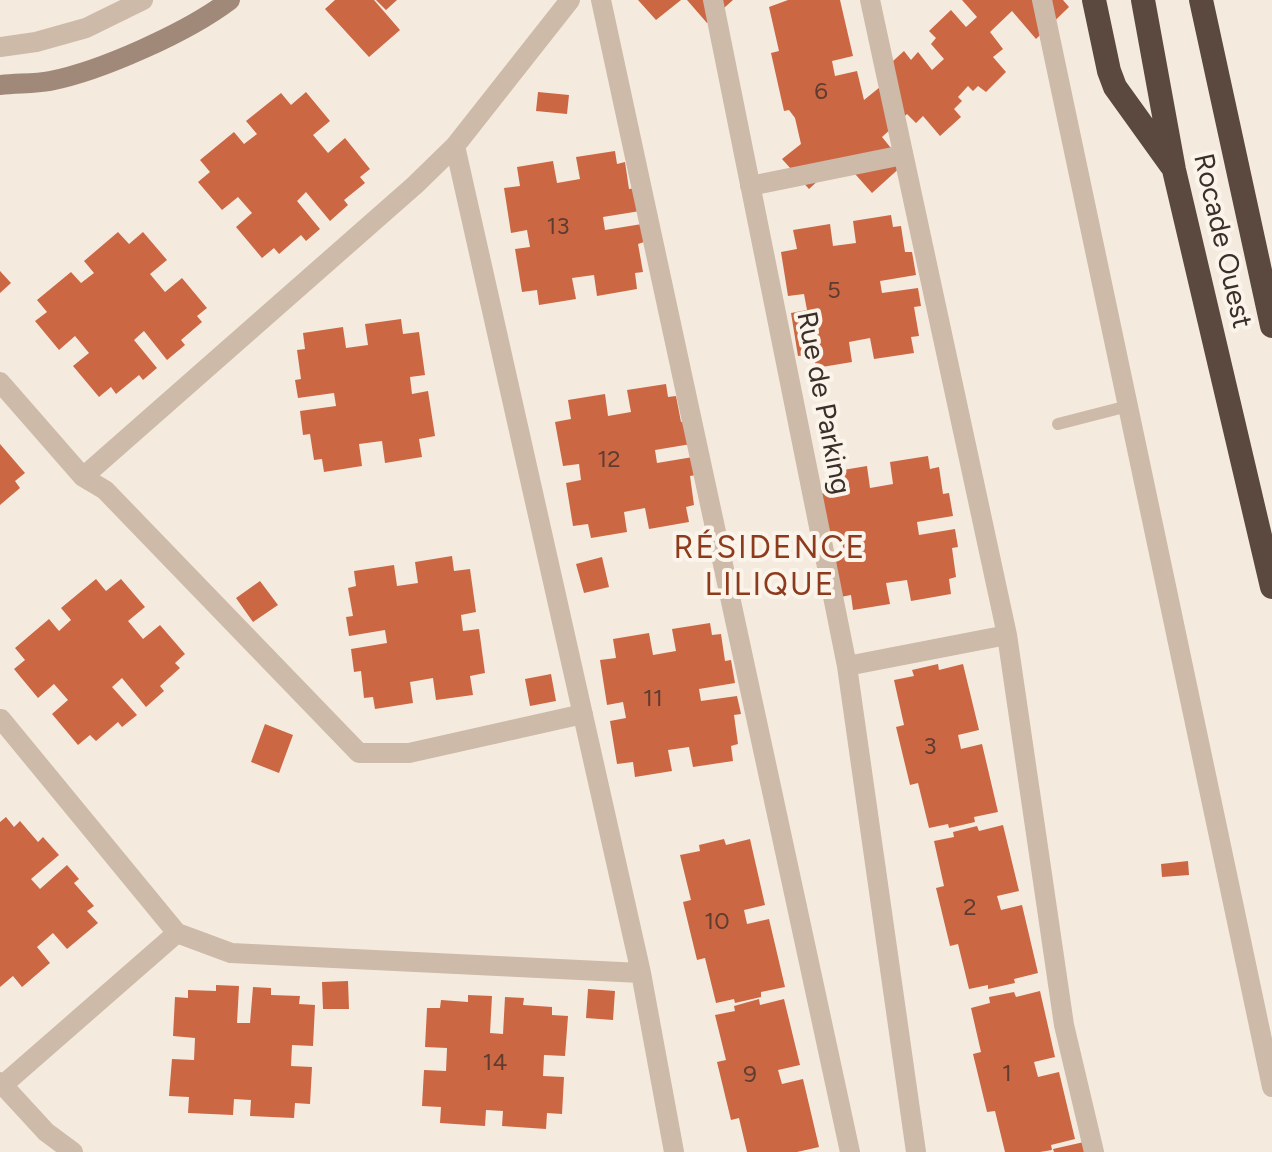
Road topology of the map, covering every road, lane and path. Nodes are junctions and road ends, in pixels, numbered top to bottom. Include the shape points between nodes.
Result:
1 (143, 0) edge
2 (570, 0) edge
3 (601, 0) edge
4 (713, 0) edge
5 (870, 0) edge
6 (1042, 0) edge
7 (1094, 0) edge
8 (1143, 0) edge
9 (1201, 0) edge
10 (219, 3) edge
11 (0, 47) edge
12 (0, 85) edge
13 (455, 146) junction
14 (903, 155) junction
15 (1174, 170) junction
16 (750, 186) junction
17 (1272, 326) edge
18 (0, 382) edge
19 (1128, 406) junction
20 (1058, 424) dead end
21 (83, 477) junction
22 (1272, 587) edge
23 (1007, 635) junction
24 (847, 666) junction
25 (583, 714) junction
26 (0, 719) edge
27 (177, 933) junction
28 (641, 973) junction
29 (2, 1084) edge
30 (1272, 1087) edge
31 (73, 1152) edge
32 (674, 1152) edge
33 (850, 1152) edge
34 (916, 1152) edge
35 (1094, 1152) edge

1 - 11 street via 86,28
2 - 13 street
3 - 33 street
4 - 16 street, Rue de Parking
5 - 14 street
6 - 19 street
7 - 15 highway via 1115,87
8 - 15 highway, Rocade Ouest
9 - 17 highway, Rocade Ouest
10 - 12 street via 163,39 104,64 50,81
13 - 21 street
13 - 25 street
14 - 16 street
14 - 23 street
15 - 22 highway, Rocade Ouest
16 - 24 street, Rue de Parking
18 - 21 street
19 - 20 lane
19 - 30 street
21 - 25 street via 105,490 359,753 409,753
23 - 24 street
23 - 35 street via 1064,1025
24 - 34 street, Rue de Parking
25 - 28 street
26 - 27 street
27 - 28 street via 231,953
27 - 29 street
28 - 32 street
29 - 31 street via 46,1132

